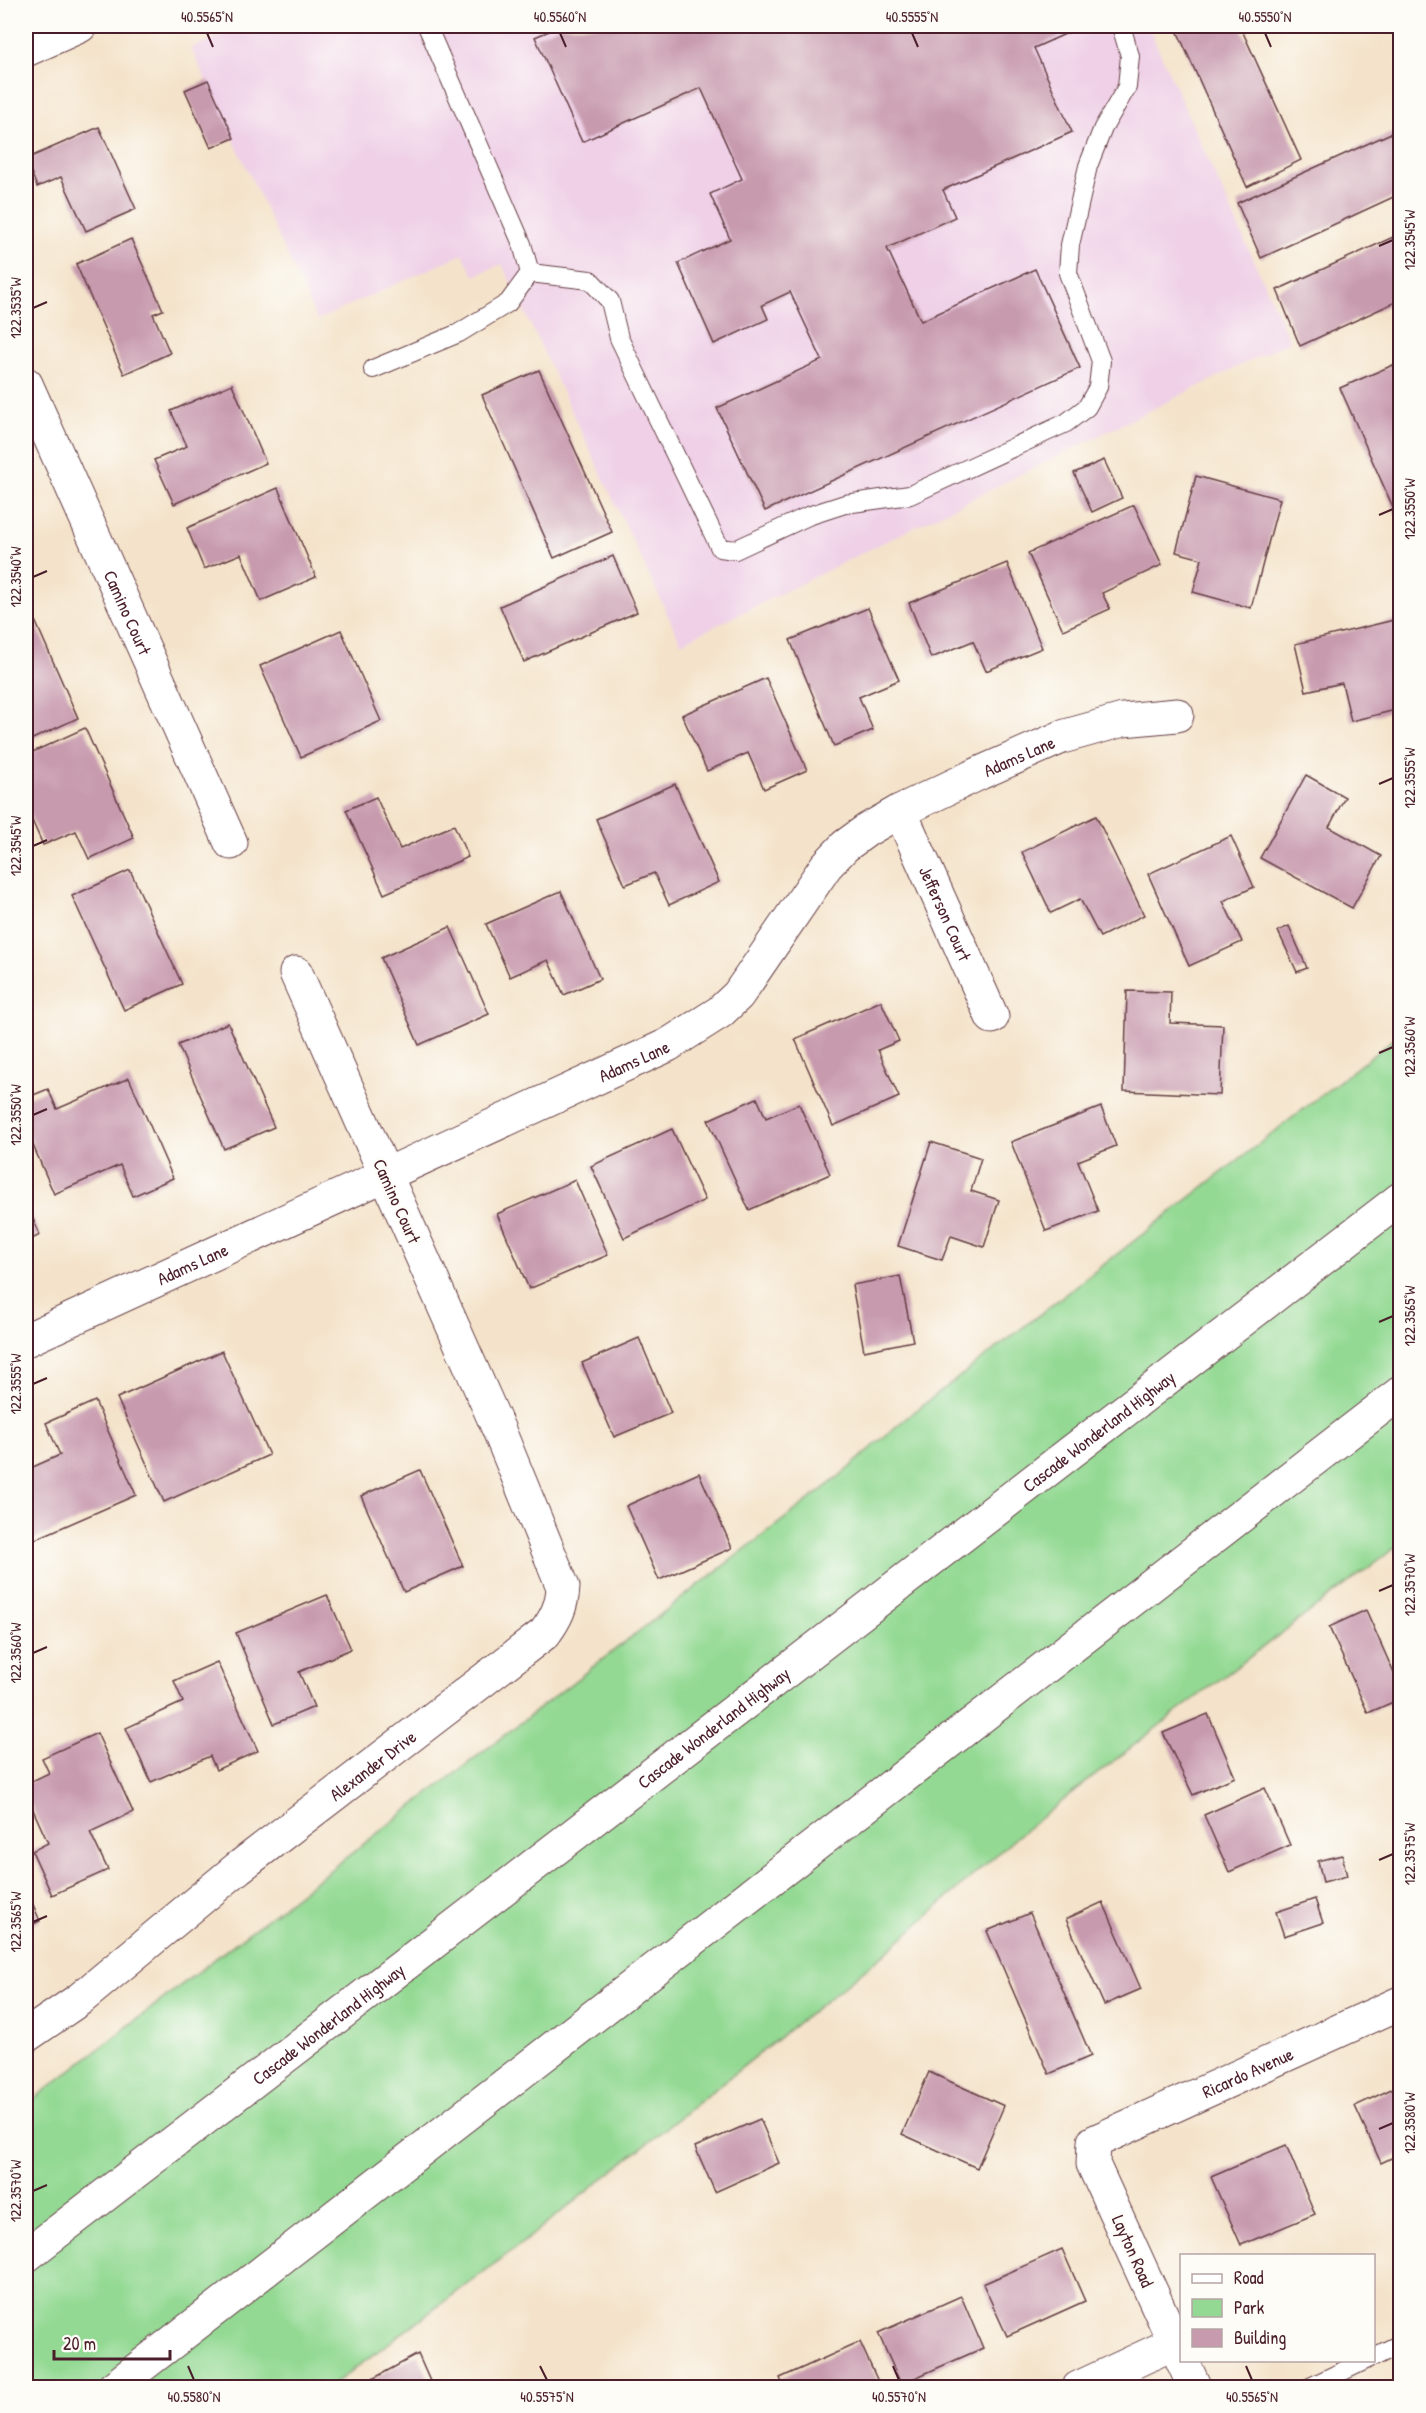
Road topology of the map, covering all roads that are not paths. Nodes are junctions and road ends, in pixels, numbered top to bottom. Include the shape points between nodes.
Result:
1 (80, 26) edge
2 (427, 26) edge
3 (1121, 26) edge
4 (26, 50) edge
5 (530, 273) junction
6 (373, 369) dead end
7 (26, 384) edge
8 (1177, 715) dead end
9 (900, 811) junction
10 (231, 843) dead end
11 (296, 973) dead end
12 (992, 1017) dead end
13 (386, 1175) junction
14 (1401, 1198) edge
15 (26, 1340) edge
16 (1401, 1393) edge
17 (498, 1428) joint
18 (1401, 2002) edge
19 (26, 2036) edge
20 (1094, 2142) joint
21 (26, 2256) edge
22 (1401, 2344) edge
23 (1179, 2354) edge
24 (1375, 2357) edge
25 (1183, 2362) edge
26 (1364, 2362) edge
27 (113, 2388) edge
28 (1078, 2388) edge
29 (1195, 2388) edge
30 (1308, 2388) edge

1 - 4 main road
2 - 5 lane via 522,244
3 - 5 lane via 1130,56 1127,87 1103,128 1088,166 1070,245 1068,273 1101,361 1098,387 1088,407 1066,423 910,495 845,504 808,516 735,550 720,548 619,338 610,301 590,280
5 - 6 lane via 508,303 459,333
7 - 10 main road, Camino Court
8 - 9 main road, Adams Lane via 1123,720 1062,737
9 - 12 main road, Jefferson Court
9 - 13 main road, Adams Lane via 845,846 826,866 738,995 720,1012 668,1045
11 - 13 main road, Camino Court
13 - 15 main road, Adams Lane
13 - 17 main road, Camino Court
14 - 21 main road, Cascade Wonderland Highway
16 - 27 main road
17 - 19 main road, Alexander Drive via 563,1587 562,1603 545,1633 238,1868 80,1999
18 - 20 main road, Ricardo Avenue
20 - 23 main road, Layton Road via 1093,2164
22 - 24 lane
23 - 28 main road
25 - 29 main road, Layton Road
26 - 30 lane

